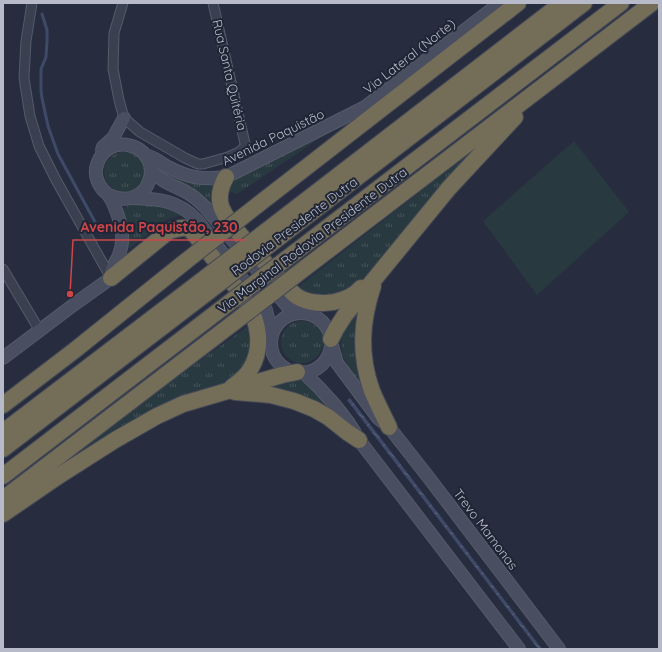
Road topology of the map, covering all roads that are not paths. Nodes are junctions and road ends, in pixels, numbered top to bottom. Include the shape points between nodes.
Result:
1 (32, 3) edge
2 (123, 3) edge
3 (213, 3) edge
4 (500, 3) edge
5 (518, 3) edge
6 (562, 3) edge
7 (584, 3) edge
8 (621, 3) edge
9 (652, 3) edge
10 (546, 84) junction
11 (352, 114) joint
12 (124, 118) junction
13 (145, 155) junction
14 (100, 157) junction
15 (151, 170) junction
16 (226, 177) junction
17 (109, 196) junction
18 (133, 198) junction
19 (278, 231) junction
20 (3, 270) edge
21 (376, 276) junction
22 (111, 278) junction
23 (205, 286) junction
24 (301, 312) junction
25 (40, 331) junction
26 (272, 335) junction
27 (331, 342) junction
28 (75, 350) junction
29 (3, 358) edge
30 (300, 372) junction
31 (3, 391) edge
32 (226, 392) junction
33 (3, 405) edge
34 (389, 427) junction
35 (3, 432) edge
36 (359, 440) junction
37 (3, 450) edge
38 (3, 476) edge
39 (3, 499) edge
40 (3, 514) edge
41 (519, 649) edge
42 (559, 649) edge

1 - 22 street via 24,78 30,116 39,146 56,180
2 - 12 street via 114,33 113,69
3 - 12 street, Rua Santa Quitéria via 246,147 228,157 198,164 140,132
4 - 11 main road, Via Lateral (Norte) via 365,107
5 - 28 highway, bridge via 258,204
6 - 19 highway, Rodovia Presidente Dutra
7 - 19 highway, Rodovia Presidente Dutra
8 - 38 highway, Via Marginal Rodovia Presidente Dutra, bridge
9 - 10 highway
10 - 21 highway via 449,188
10 - 39 highway, bridge
11 - 16 main road, Avenida Paquistão
12 - 14 main road via 113,138 103,147
13 - 14 main road, Avenida Paquistão via 132,146 120,144 108,149
13 - 15 main road
13 - 16 main road, Avenida Paquistão via 189,176 202,179
14 - 17 main road via 96,166 96,178 100,187
15 - 18 main road via 149,183
15 - 24 main road via 166,183 199,200 288,307
16 - 21 highway via 221,187 220,204 228,220 297,296 324,303 341,300 359,291
17 - 18 main road via 122,200
17 - 22 main road via 119,220 122,238
18 - 26 main road via 160,199 191,214 266,310
19 - 23 highway, Rodovia Presidente Dutra, bridge
20 - 25 street
21 - 27 highway via 342,319
21 - 34 highway via 367,306 362,338 363,355 372,391
22 - 25 main road
22 - 32 highway via 169,231 187,228 190,230 246,302 257,326 258,353 251,369
23 - 35 highway, Rodovia Presidente Dutra
23 - 37 highway, Rodovia Presidente Dutra
24 - 26 main road via 286,316
24 - 27 main road via 312,314 323,322 330,332
25 - 29 main road
26 - 30 main road via 272,350 280,364
27 - 30 main road via 330,351 324,362 315,369
27 - 34 main road, Trevo Mamonas via 338,363 378,418
28 - 31 highway
28 - 33 highway
30 - 32 highway
30 - 36 main road via 313,381 353,428
32 - 36 highway via 271,395 294,401 328,417
32 - 40 highway via 183,404 157,416 56,477
34 - 42 main road, Trevo Mamonas
36 - 41 main road

